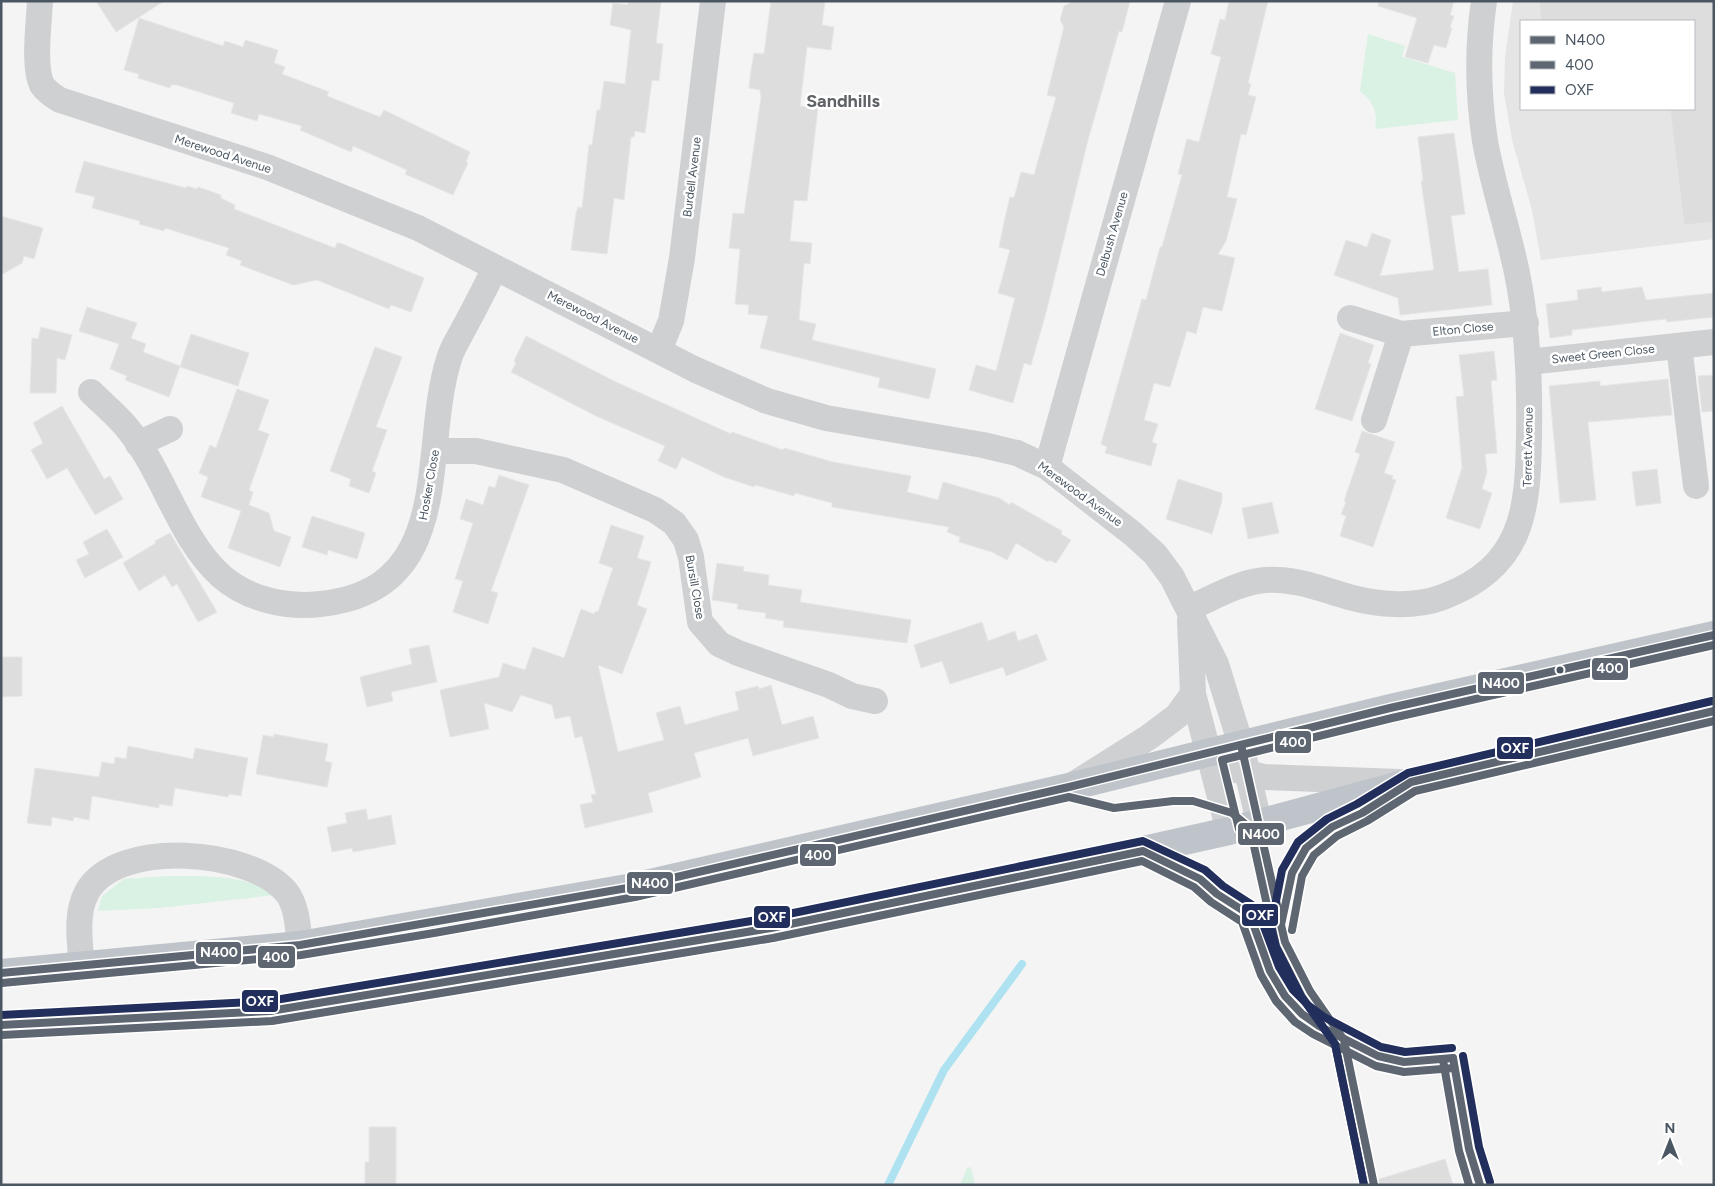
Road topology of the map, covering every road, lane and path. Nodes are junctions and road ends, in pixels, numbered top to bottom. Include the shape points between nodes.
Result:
1 (40, 1) edge
2 (713, 1) edge
3 (1178, 1) edge
4 (1484, 1) edge
5 (495, 268) junction
6 (1350, 318) dead end
7 (1526, 323) junction
8 (1401, 334) junction
9 (1714, 342) edge
10 (1679, 346) junction
11 (659, 350) junction
12 (1528, 362) junction
13 (91, 392) dead end
14 (1374, 420) dead end
15 (170, 429) dead end
16 (138, 444) junction
17 (436, 451) junction
18 (1047, 467) junction
19 (1696, 486) dead end
20 (1189, 608) junction
21 (1714, 635) edge
22 (1193, 694) junction
23 (876, 701) dead end
24 (1714, 711) edge
25 (1241, 745) junction
26 (1210, 753) junction
27 (1247, 773) junction
28 (1411, 782) junction
29 (1069, 787) junction
30 (1259, 822) junction
31 (1229, 831) junction
32 (300, 945) junction
33 (82, 967) junction
34 (1, 973) edge
35 (1, 1025) edge

1 - 5 street, Merewood Avenue via 40,75 46,91 60,100 267,167 418,228
2 - 11 street, Burdell Avenue via 682,258 671,321
3 - 18 street, Delbush Avenue
4 - 7 street, Terrett Avenue via 1479,70 1482,121
5 - 11 street, Merewood Avenue
5 - 17 street, Hosker Close via 450,358
6 - 8 street, Elton Close
7 - 8 street, Elton Close
7 - 12 street, Terrett Avenue
8 - 14 street
9 - 10 street, Sweet Green Close
10 - 12 street, Sweet Green Close
10 - 19 street
11 - 18 street, Merewood Avenue via 740,391 776,404 826,418 983,445 1016,453
12 - 20 street, Terrett Avenue via 1529,476 1524,515 1504,554 1479,578 1441,598 1397,604 1349,597 1303,583 1264,580
13 - 16 street, Hosker Close
15 - 16 street
16 - 17 street, Hosker Close via 194,541 220,575 233,586 251,594 271,601 301,605 332,603 352,597 372,588 399,566 414,547 422,525
17 - 23 street, Bursill Close via 476,451 563,470 655,510 674,523 686,540 700,622 719,644 852,696
18 - 20 street, Merewood Avenue via 1155,554
20 - 22 street, Merewood Avenue
20 - 25 street, Merewood Avenue via 1216,664
21 - 25 highway
22 - 26 street, Merewood Avenue
22 - 29 street via 1177,716 1149,737
24 - 28 highway
25 - 26 highway
25 - 27 street, Merewood Avenue
26 - 27 street via 1219,762
26 - 29 highway
26 - 31 street, Merewood Avenue
27 - 28 street via 1316,780
27 - 30 street, Merewood Avenue
28 - 30 highway
29 - 32 highway via 633,887
30 - 31 highway
31 - 35 highway via 1010,880 771,928 270,1011
32 - 33 highway
32 - 33 street via 296,917 288,894 261,873 211,858 147,858 128,862 100,875 88,891 80,910
33 - 34 highway

